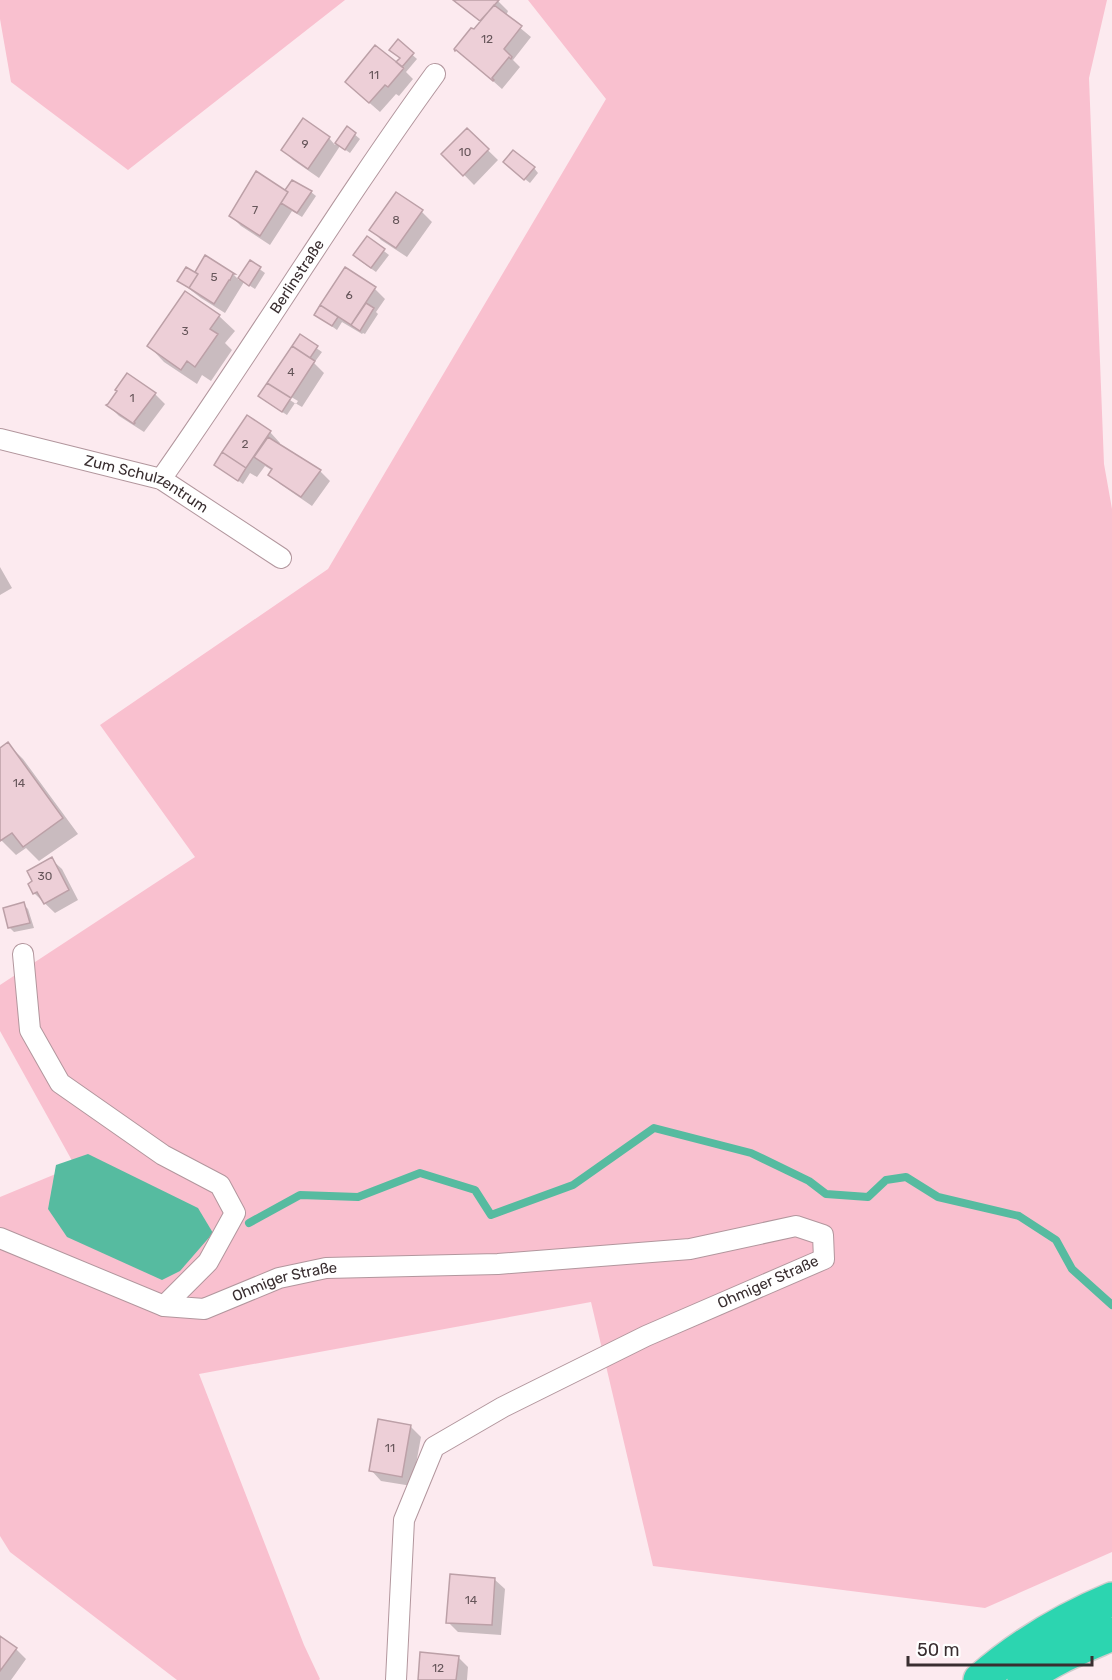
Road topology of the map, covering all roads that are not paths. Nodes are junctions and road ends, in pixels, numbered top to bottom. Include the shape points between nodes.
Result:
1 (435, 74) dead end
2 (0, 440) edge
3 (161, 479) junction
4 (281, 558) dead end
5 (23, 954) dead end
6 (0, 1238) edge
7 (164, 1306) junction
8 (1112, 1599) edge
9 (1112, 1634) edge
10 (396, 1680) edge
11 (980, 1680) edge
12 (1024, 1680) edge

1 - 3 street, Berlinstraße
2 - 3 street, Zum Schulzentrum
3 - 4 street, Zum Schulzentrum
5 - 7 street via 30,1030 60,1083 163,1155 220,1185 235,1213 208,1263
6 - 7 street, Ohmiger Straße
7 - 10 street, Ohmiger Straße via 204,1309 279,1278 326,1268 498,1264 690,1249 796,1226 823,1235 824,1258 646,1336 503,1407 434,1447 404,1520
8 - 11 highway via 1045,1632
9 - 12 highway via 1065,1655

